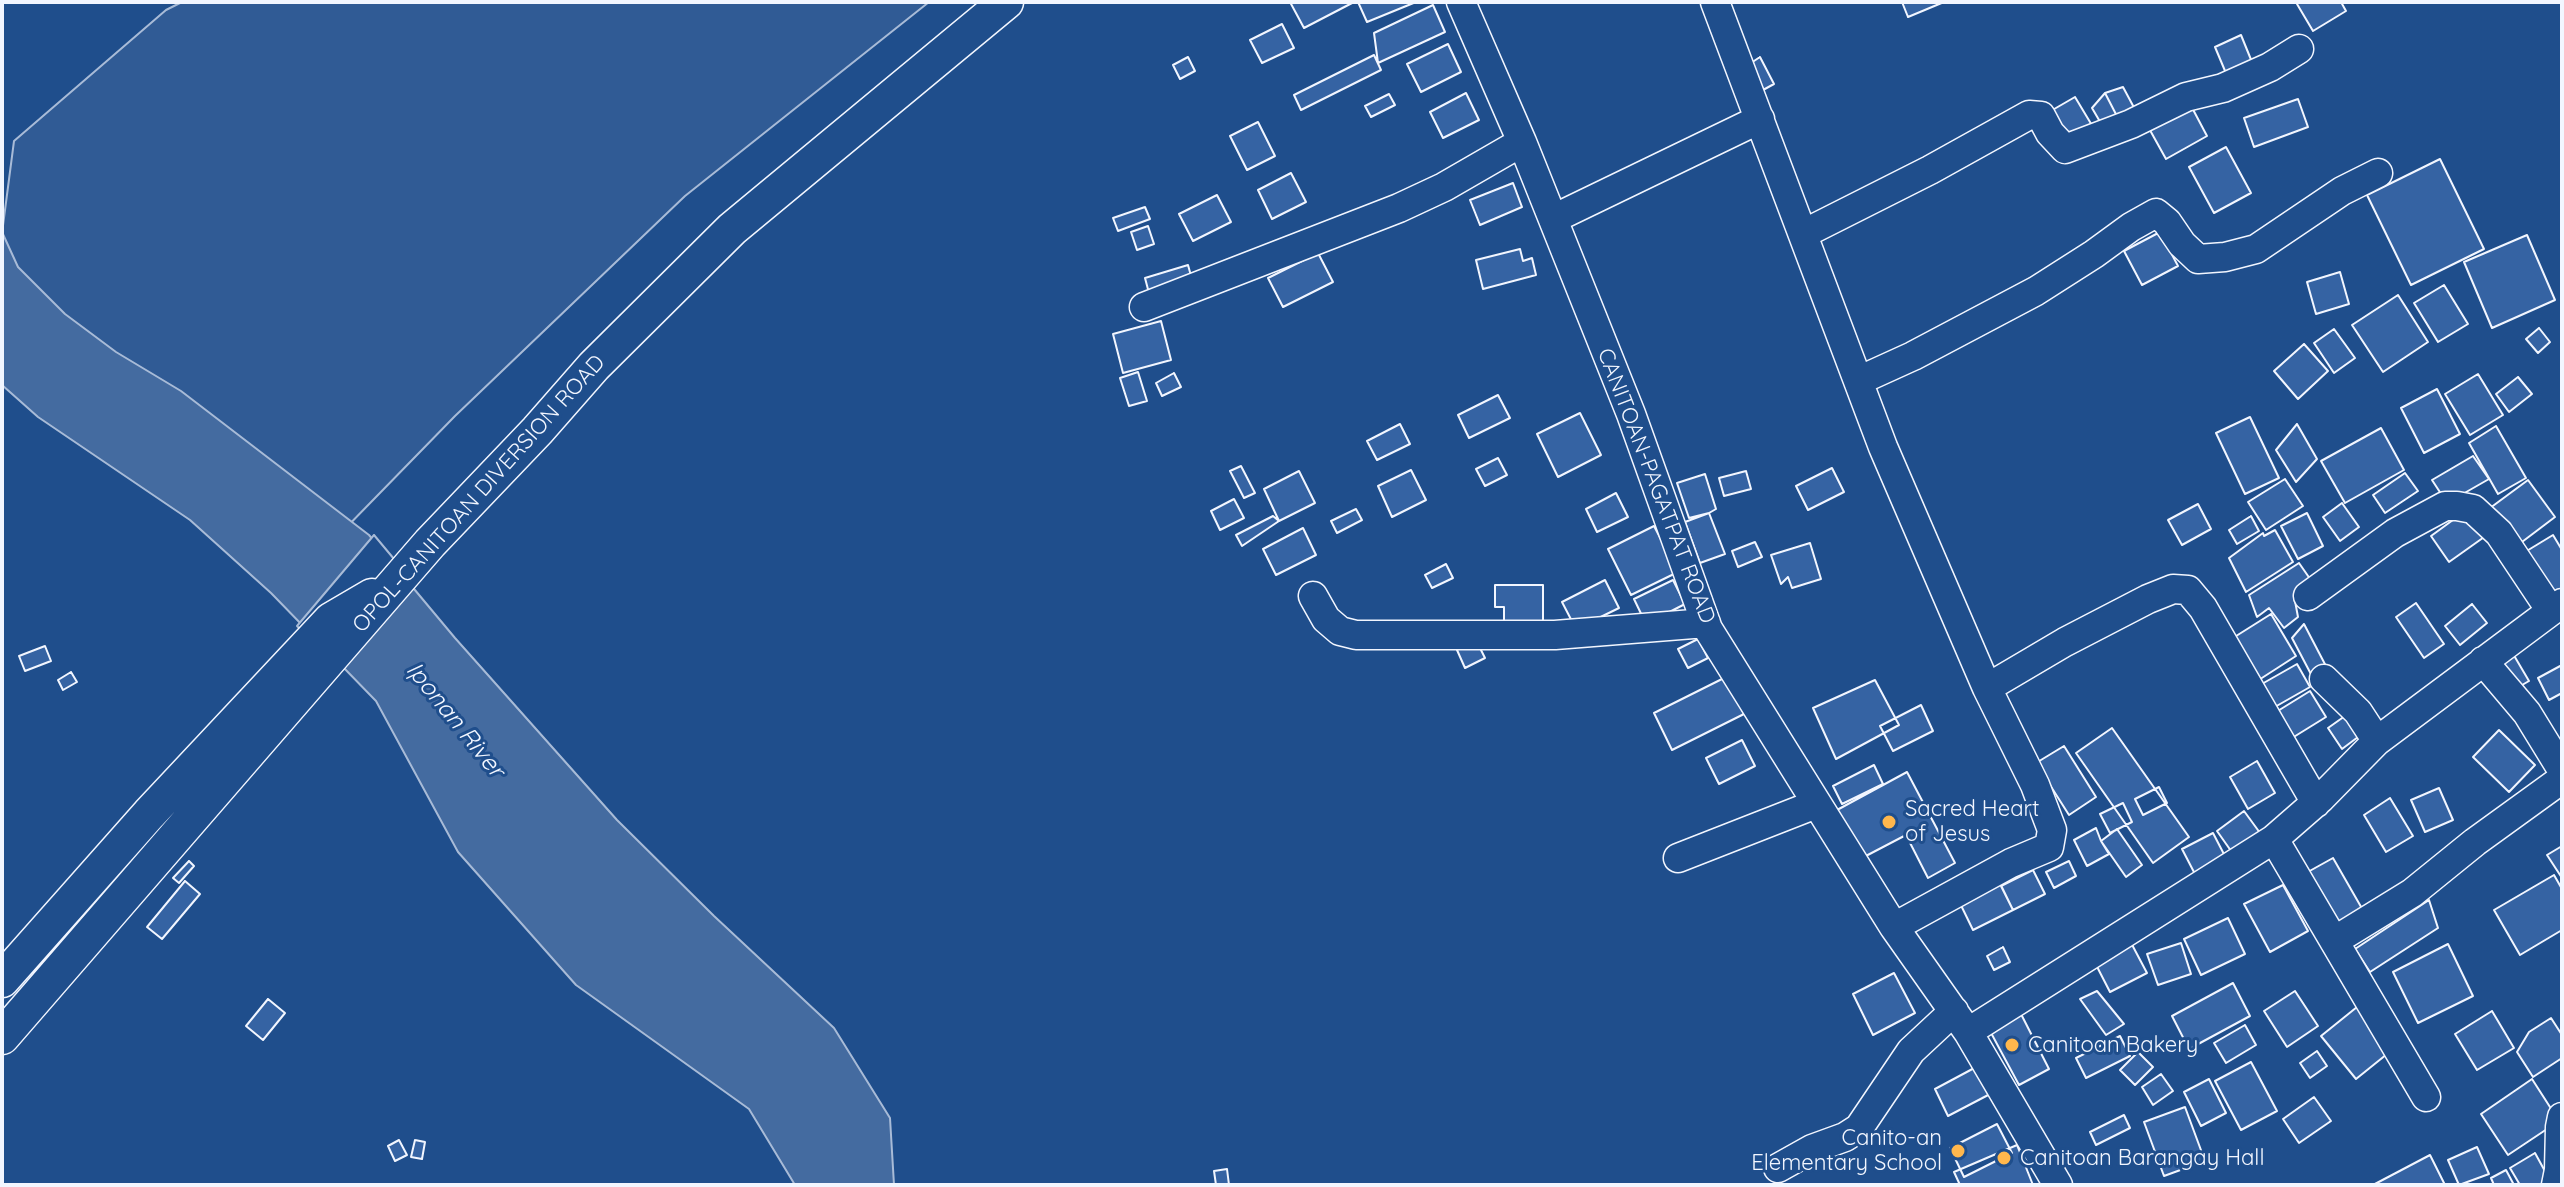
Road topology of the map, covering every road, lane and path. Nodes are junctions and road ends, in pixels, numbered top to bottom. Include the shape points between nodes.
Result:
1 (1006, 2) edge
2 (1461, 2) edge
3 (1715, 2) edge
4 (2299, 49) dead end
5 (1760, 119) junction
6 (1522, 142) junction
7 (2378, 173) dead end
8 (1553, 219) junction
9 (1803, 234) junction
10 (1144, 307) dead end
11 (1858, 381) junction
12 (396, 582) junction
13 (1313, 596) dead end
14 (2308, 596) dead end
15 (2556, 607) edge
16 (1706, 623) junction
17 (2483, 661) junction
18 (309, 663) junction
19 (2324, 679) dead end
20 (1987, 688) junction
21 (2377, 741) junction
22 (2562, 770) edge
23 (2562, 779) edge
24 (2316, 803) junction
25 (1816, 804) junction
26 (2274, 839) junction
27 (1678, 858) dead end
28 (1894, 927) junction
29 (2334, 941) junction
30 (2, 980) edge
31 (1961, 1022) junction
32 (2, 1037) edge
33 (2426, 1097) dead end
34 (2562, 1117) edge
35 (1778, 1168) dead end
36 (2058, 1185) edge
37 (2556, 1185) edge

1 - 12 main road, OPOL-CANITOAN DIVERSION ROAD via 732,229 594,366
2 - 6 street, CANITOAN-PAGATPAT ROAD
3 - 5 street
4 - 9 street via 2223,88 2186,97 2065,149 2041,116 2029,115
5 - 8 street
5 - 9 street
6 - 8 street, CANITOAN-PAGATPAT ROAD
6 - 10 street via 1399,208
7 - 11 street via 2256,249 2225,257 2198,259 2156,213 2036,291
8 - 16 street, CANITOAN-PAGATPAT ROAD
9 - 11 street
11 - 20 street
12 - 18 main road, OPOL-CANITOAN DIVERSION ROAD
12 - 18 main road, OPOL-CANITOAN DIVERSION ROAD via 331,620
13 - 16 street via 1326,619 1356,635 1555,635
14 - 15 street via 2395,533 2445,506 2457,506 2473,509 2499,533
15 - 17 street
16 - 25 street, CANITOAN-PAGATPAT ROAD
17 - 21 street
17 - 22 street via 2527,713
18 - 30 main road, OPOL-CANITOAN DIVERSION ROAD via 149,814
18 - 32 main road, OPOL-CANITOAN DIVERSION ROAD
19 - 21 street via 2358,712
20 - 24 street via 2148,599 2173,589 2188,590
20 - 28 street via 2035,785 2052,830 2049,847
21 - 24 street
23 - 29 street via 2412,893
24 - 26 street
25 - 27 street
25 - 28 street, CANITOAN-PAGATPAT ROAD
26 - 29 street
26 - 31 street
28 - 31 street, CANITOAN-PAGATPAT ROAD
29 - 33 street
31 - 35 street via 1911,1051 1859,1128
31 - 36 street, CANITOAN-PAGATPAT ROAD
34 - 37 street

